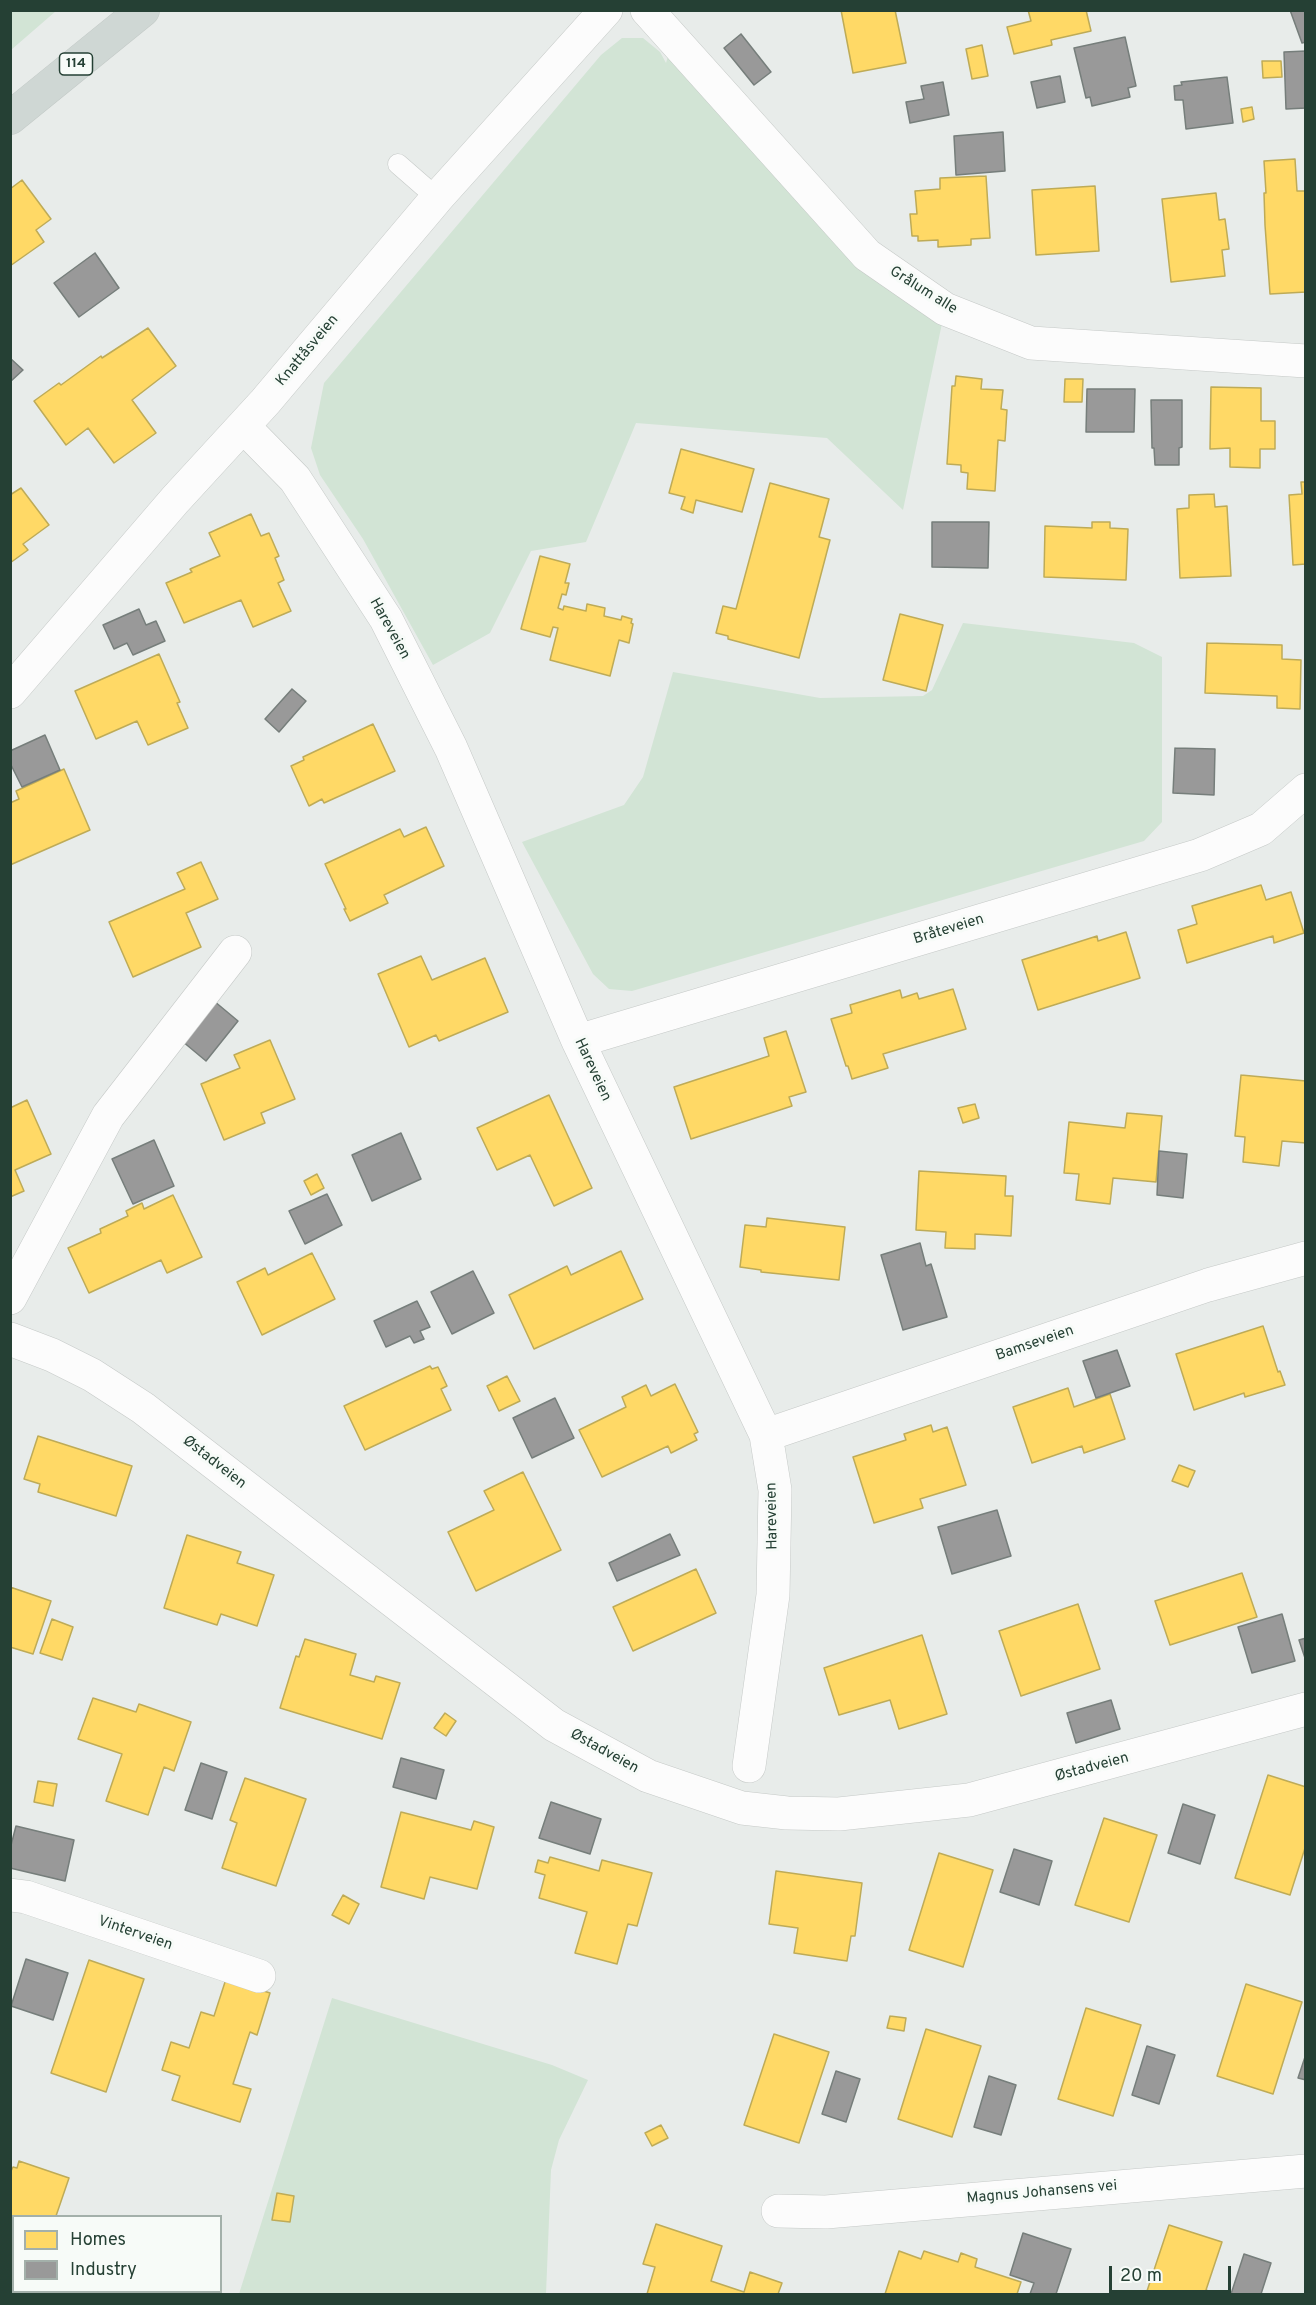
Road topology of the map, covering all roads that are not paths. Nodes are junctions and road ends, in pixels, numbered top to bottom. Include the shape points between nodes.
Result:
1 (143, 10) edge
2 (606, 10) edge
3 (661, 13) edge
4 (10, 118) edge
5 (398, 164) dead end
6 (437, 198) junction
7 (1305, 361) edge
8 (243, 426) junction
9 (10, 692) edge
10 (1305, 790) edge
11 (235, 952) dead end
12 (578, 1041) junction
13 (1305, 1258) edge
14 (10, 1298) edge
15 (10, 1339) edge
16 (766, 1435) junction
17 (1305, 1709) edge
18 (749, 1767) dead end
19 (10, 1895) edge
20 (259, 1976) dead end
21 (1305, 2170) edge
22 (778, 2211) dead end

1 - 4 main road, 114
2 - 6 street, Knattåsveien
3 - 7 street, Grålum alle via 867,255 945,309 1031,343
5 - 6 lane
6 - 8 street, Knattåsveien
8 - 9 street, Knattåsveien
8 - 12 street, Hareveien via 295,479 386,619 451,748
10 - 12 street, Bråteveien via 1261,829 1200,855
11 - 14 street via 108,1116
12 - 16 street, Hareveien
13 - 16 street, Bamseveien via 1208,1285
15 - 17 street, Østadveien via 92,1374 142,1408 554,1725 648,1776 742,1808 838,1814 969,1800
16 - 18 street, Hareveien via 775,1490 773,1595
19 - 20 street, Vinterveien via 26,1896
21 - 22 street, Magnus Johansens vei via 837,2211

